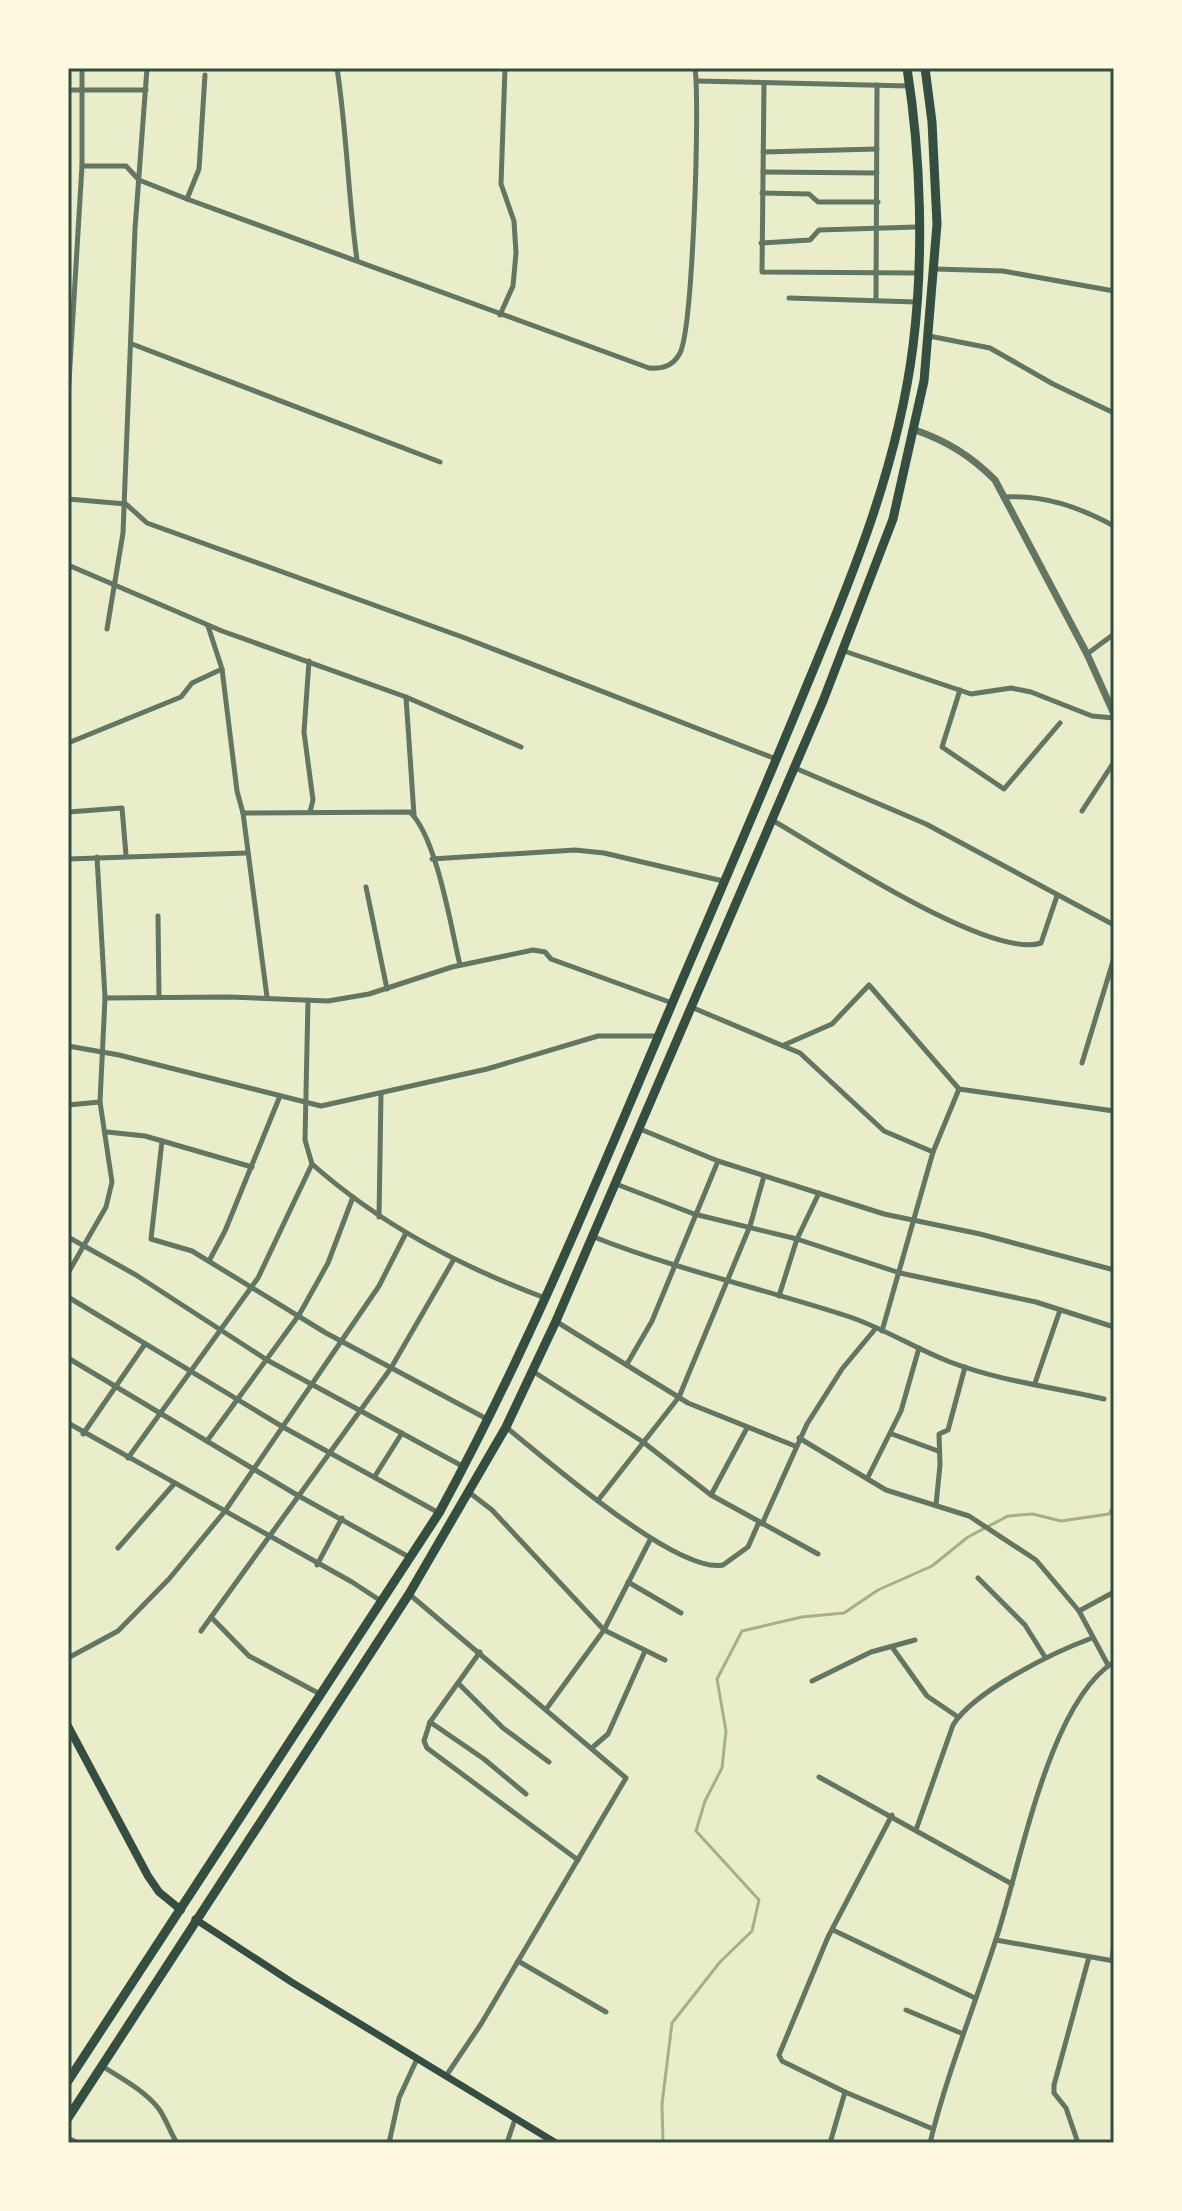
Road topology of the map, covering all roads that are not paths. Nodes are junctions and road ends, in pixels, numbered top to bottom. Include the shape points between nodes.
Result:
1 (82, 68) edge
2 (147, 68) edge
3 (337, 68) edge
4 (505, 68) edge
5 (695, 68) edge
6 (907, 68) edge
7 (925, 68) edge
8 (205, 75) dead end
9 (697, 81) junction
10 (764, 83) junction
11 (877, 85) junction
12 (910, 86) junction
13 (82, 89) junction
14 (68, 90) edge
15 (146, 90) junction
16 (877, 149) junction
17 (763, 152) junction
18 (82, 166) junction
19 (763, 172) junction
20 (877, 173) junction
21 (139, 180) junction
22 (762, 193) junction
23 (187, 199) junction
24 (878, 202) junction
25 (917, 210) junction
26 (936, 211) junction
27 (917, 227) junction
28 (878, 228) junction
29 (761, 243) junction
30 (917, 248) junction
31 (936, 250) junction
32 (357, 260) junction
33 (935, 269) junction
34 (877, 273) junction
35 (917, 273) junction
36 (1114, 291) edge
37 (789, 298) dead end
38 (876, 299) junction
39 (917, 302) junction
40 (500, 315) junction
41 (929, 336) junction
42 (132, 344) junction
43 (68, 398) edge
44 (1114, 413) edge
45 (915, 430) junction
46 (440, 462) dead end
47 (1005, 497) junction
48 (68, 499) edge
49 (126, 504) junction
50 (1114, 526) edge
51 (68, 565) edge
52 (116, 586) junction
53 (208, 626) junction
54 (107, 629) dead end
55 (1114, 634) edge
56 (844, 651) junction
57 (1087, 654) junction
58 (309, 661) junction
59 (222, 669) junction
60 (960, 690) junction
61 (406, 697) junction
62 (1114, 716) edge
63 (1060, 723) dead end
64 (68, 743) edge
65 (521, 747) dead end
66 (776, 760) junction
67 (1114, 762) edge
68 (795, 768) junction
69 (1082, 811) dead end
70 (68, 812) edge
71 (310, 812) junction
72 (243, 813) junction
73 (415, 816) junction
74 (772, 820) junction
75 (247, 853) junction
76 (126, 855) junction
77 (97, 857) junction
78 (68, 859) edge
79 (432, 859) junction
80 (724, 881) junction
81 (366, 887) dead end
82 (1057, 896) junction
83 (158, 916) dead end
84 (1114, 925) edge
85 (1114, 958) edge
86 (460, 965) junction
87 (387, 989) junction
88 (159, 997) junction
89 (267, 997) junction
90 (105, 998) junction
91 (308, 1000) junction
92 (673, 1003) junction
93 (691, 1007) junction
94 (659, 1036) junction
95 (784, 1045) junction
96 (68, 1046) edge
97 (100, 1052) junction
98 (1082, 1063) dead end
99 (959, 1089) junction
100 (381, 1093) junction
101 (280, 1096) junction
102 (100, 1102) junction
103 (309, 1104) junction
104 (68, 1105) edge
105 (1114, 1111) edge
106 (639, 1129) junction
107 (107, 1132) junction
108 (162, 1141) junction
109 (933, 1152) junction
110 (718, 1161) junction
111 (312, 1164) junction
112 (252, 1167) junction
113 (764, 1176) junction
114 (616, 1184) junction
115 (819, 1193) junction
116 (353, 1197) junction
117 (694, 1214) junction
118 (379, 1217) junction
119 (914, 1221) junction
120 (750, 1226) junction
121 (406, 1233) junction
122 (68, 1237) edge
123 (593, 1237) junction
124 (797, 1239) junction
125 (86, 1246) junction
126 (454, 1259) junction
127 (209, 1261) junction
128 (674, 1266) junction
129 (1114, 1270) edge
130 (68, 1273) edge
131 (900, 1273) junction
132 (728, 1281) junction
133 (251, 1285) junction
134 (779, 1296) junction
135 (68, 1297) edge
136 (546, 1299) junction
137 (1060, 1310) junction
138 (299, 1315) junction
139 (556, 1321) junction
140 (1114, 1327) edge
141 (219, 1328) junction
142 (879, 1330) junction
143 (342, 1342) junction
144 (145, 1344) junction
145 (919, 1348) junction
146 (68, 1358) edge
147 (267, 1360) junction
148 (627, 1364) junction
149 (965, 1367) junction
150 (391, 1368) junction
151 (193, 1371) junction
152 (534, 1372) junction
153 (1035, 1383) junction
154 (312, 1384) junction
155 (115, 1386) junction
156 (239, 1397) junction
157 (679, 1397) junction
158 (1104, 1399) dead end
159 (359, 1409) junction
160 (163, 1412) junction
161 (488, 1419) junction
162 (68, 1423) edge
163 (283, 1427) junction
164 (506, 1427) junction
165 (747, 1428) junction
166 (402, 1433) junction
167 (83, 1434) junction
168 (892, 1434) junction
169 (799, 1438) junction
170 (207, 1441) junction
171 (643, 1442) junction
172 (795, 1446) junction
173 (331, 1450) junction
174 (938, 1451) junction
175 (128, 1458) junction
176 (252, 1467) junction
177 (464, 1467) junction
178 (375, 1476) junction
179 (868, 1477) junction
180 (174, 1484) junction
181 (470, 1493) junction
182 (297, 1495) junction
183 (711, 1495) junction
184 (599, 1499) junction
185 (936, 1505) junction
186 (225, 1511) junction
187 (439, 1513) junction
188 (342, 1518) junction
189 (760, 1523) junction
190 (268, 1537) junction
191 (650, 1540) junction
192 (118, 1548) dead end
193 (818, 1554) dead end
194 (410, 1558) junction
195 (317, 1565) junction
196 (978, 1578) dead end
197 (628, 1582) junction
198 (1114, 1592) edge
199 (409, 1594) junction
200 (382, 1602) junction
201 (1079, 1611) junction
202 (681, 1613) dead end
203 (211, 1617) junction
204 (604, 1630) junction
205 (201, 1631) dead end
206 (1092, 1638) junction
207 (915, 1640) dead end
208 (892, 1647) junction
209 (645, 1651) junction
210 (480, 1652) junction
211 (1045, 1657) junction
212 (68, 1658) edge
213 (665, 1660) dead end
214 (1111, 1664) edge
215 (812, 1681) dead end
216 (459, 1684) junction
217 (320, 1694) junction
218 (547, 1708) junction
219 (958, 1717) junction
220 (430, 1722) junction
221 (68, 1726) edge
222 (593, 1748) junction
223 (549, 1762) dead end
224 (819, 1777) dead end
225 (526, 1794) dead end
226 (892, 1815) junction
227 (916, 1830) junction
228 (578, 1860) junction
229 (1012, 1884) junction
230 (181, 1910) junction
231 (195, 1919) junction
232 (833, 1930) junction
233 (996, 1940) junction
234 (1114, 1943) edge
235 (1089, 1957) junction
236 (518, 1961) junction
237 (1113, 1961) edge
238 (975, 1998) junction
239 (906, 2010) dead end
240 (606, 2012) dead end
241 (961, 2033) junction
242 (417, 2058) junction
243 (101, 2065) junction
244 (445, 2077) junction
245 (68, 2081) edge
246 (845, 2092) junction
247 (68, 2118) edge
248 (515, 2119) junction
249 (933, 2129) junction
250 (68, 2138) edge
251 (78, 2143) edge
252 (177, 2143) edge
253 (389, 2143) edge
254 (507, 2143) edge
255 (556, 2143) edge
256 (830, 2143) edge
257 (930, 2143) edge
258 (1078, 2143) edge

1 - 13 street
2 - 15 street
3 - 32 street
4 - 40 street via 501,184 514,221 516,253 513,286
5 - 9 street
6 - 12 highway
7 - 26 highway
8 - 23 street via 199,169
9 - 10 street
9 - 40 street via 689,289 682,350 675,361 662,369 649,368
10 - 11 street
10 - 17 street
11 - 12 street
11 - 16 street
12 - 25 highway
13 - 14 street
13 - 15 street
13 - 18 street
15 - 21 street
16 - 17 street
16 - 20 street
17 - 19 street
18 - 21 street via 126,166
18 - 43 street
19 - 20 street
19 - 22 street
20 - 24 street
21 - 23 street
21 - 42 street
22 - 24 street via 809,194 818,202
22 - 29 street
23 - 32 street
24 - 28 street
25 - 26 highway
25 - 27 highway
26 - 31 highway
27 - 28 street
27 - 30 highway
28 - 29 street via 815,230 810,240
28 - 34 street
29 - 34 street via 765,272
30 - 31 highway
30 - 35 highway
31 - 33 highway
32 - 40 street
33 - 36 street via 1003,271
33 - 41 highway
34 - 35 street
34 - 38 street
35 - 39 highway
37 - 38 street
38 - 39 street
39 - 66 highway via 909,375 880,497
41 - 44 street via 990,348
41 - 45 highway
42 - 46 street
42 - 49 street
45 - 47 street via 974,459
45 - 56 highway via 893,519
47 - 50 street via 1053,501
47 - 57 street
48 - 49 street
49 - 52 street
49 - 66 street via 147,523 479,643
51 - 52 street
52 - 53 street
52 - 54 street
53 - 58 street
53 - 59 street
55 - 57 street
56 - 60 street
56 - 68 highway
57 - 62 street
58 - 61 street
58 - 71 street via 303,706
59 - 64 street via 192,683 181,697
59 - 72 street
60 - 62 street via 971,694 1011,688 1092,716
60 - 63 street via 942,747 1004,789
61 - 65 street
61 - 73 street
66 - 80 highway
67 - 69 street
68 - 74 highway
68 - 82 street via 926,824
70 - 76 street via 122,808
71 - 72 street
71 - 73 street via 406,811
72 - 75 street
73 - 79 street
74 - 82 street via 921,909 1005,940 1041,943
74 - 93 highway
75 - 76 street
75 - 89 street
76 - 77 street
77 - 78 street
77 - 90 street
79 - 80 street via 575,850
79 - 86 street
80 - 92 highway
81 - 87 street
82 - 84 street
83 - 88 street
85 - 98 street
86 - 87 street
86 - 92 street via 545,952 551,959
87 - 91 street
88 - 89 street
88 - 90 street
89 - 91 street
90 - 97 street
91 - 103 street
92 - 94 highway
93 - 95 street
93 - 106 highway
94 - 100 street via 607,1034
94 - 136 highway
95 - 99 street via 832,1024 873,986
95 - 109 street via 805,1056 884,1131
96 - 97 street
97 - 101 street
97 - 102 street
99 - 105 street
99 - 109 street
100 - 103 street
100 - 118 street
101 - 103 street
101 - 112 street
102 - 104 street
102 - 107 street
103 - 111 street via 305,1140
106 - 110 street
106 - 114 highway
107 - 108 street
107 - 125 street via 111,1190
108 - 112 street
108 - 127 street via 151,1239
109 - 119 street
110 - 113 street
110 - 117 street
111 - 116 street
111 - 133 street
112 - 127 street
113 - 115 street
113 - 120 street
114 - 117 street
114 - 123 highway
115 - 119 street
115 - 124 street
116 - 118 street
116 - 138 street via 328,1263
117 - 120 street
117 - 128 street
118 - 121 street
119 - 129 street
119 - 131 street
120 - 124 street
120 - 132 street
121 - 126 street
121 - 143 street
122 - 125 street
123 - 128 street
123 - 139 highway
124 - 131 street
124 - 134 street
125 - 130 street
125 - 141 street
126 - 136 street
126 - 150 street
127 - 133 street
128 - 132 street
128 - 148 street
131 - 137 street
131 - 142 street
132 - 134 street
132 - 157 street
133 - 138 street
133 - 141 street
134 - 142 street
135 - 144 street
136 - 161 highway
137 - 140 street
137 - 153 street
138 - 143 street
138 - 147 street
139 - 148 street
139 - 152 highway
141 - 147 street
141 - 151 street
142 - 145 street
142 - 169 street via 842,1369
143 - 150 street
143 - 154 street
144 - 151 street
144 - 155 street
145 - 149 street
145 - 168 street
146 - 155 street
147 - 154 street
147 - 156 street
148 - 157 street
149 - 153 street via 1010,1382
149 - 174 street via 948,1430 939,1434
150 - 159 street
150 - 161 street
151 - 156 street
151 - 160 street
152 - 164 highway
152 - 171 street
153 - 158 street
154 - 159 street
154 - 163 street
155 - 160 street
155 - 167 street
156 - 163 street
156 - 170 street
157 - 165 street
157 - 171 street
159 - 166 street
159 - 173 street
160 - 170 street
160 - 175 street
161 - 177 highway
162 - 167 street
163 - 173 street
163 - 176 street
164 - 181 highway
164 - 184 street
165 - 172 street
165 - 183 street
166 - 177 street
166 - 178 street
167 - 175 street
168 - 174 street
168 - 179 street
169 - 172 street
169 - 179 street
170 - 176 street
171 - 183 street
171 - 184 street
172 - 189 street
173 - 178 street
173 - 182 street
174 - 185 street
175 - 180 street
176 - 182 street
176 - 186 street
177 - 187 highway
178 - 187 street
179 - 185 street via 886,1490
180 - 186 street
180 - 192 street
181 - 199 highway
181 - 204 street
182 - 188 street
182 - 190 street
183 - 189 street
184 - 191 street
185 - 201 street via 969,1516 1036,1560
186 - 190 street
186 - 212 street via 118,1631
187 - 194 highway
188 - 194 street
188 - 195 street
189 - 191 street via 748,1547 721,1566
189 - 193 street
190 - 195 street
190 - 203 street
191 - 197 street
194 - 200 highway
195 - 200 street
196 - 211 street via 1025,1625
197 - 202 street
197 - 204 street
198 - 201 street
199 - 210 street
199 - 231 highway
200 - 217 highway
201 - 206 street
203 - 205 street
203 - 217 street via 249,1656
204 - 209 street
204 - 218 street
206 - 211 street
206 - 214 street
207 - 208 street
208 - 215 street
208 - 219 street via 927,1696
209 - 213 street
209 - 222 street via 608,1734
210 - 216 street
210 - 218 street
211 - 219 street
214 - 229 street via 1058,1738
216 - 220 street
216 - 223 street via 503,1728
217 - 230 highway
218 - 222 street
219 - 227 street
220 - 225 street
220 - 228 street via 427,1748
221 - 230 main road via 148,1876
222 - 228 street via 623,1774 625,1784
224 - 226 street
226 - 227 street
226 - 232 street
227 - 229 street
228 - 236 street
229 - 233 street
230 - 245 highway
231 - 242 main road
231 - 243 highway
232 - 238 street
232 - 246 street via 779,2055
233 - 235 street
233 - 238 street
234 - 237 street
235 - 237 street
235 - 258 street via 1054,2085
236 - 240 street
236 - 244 street
238 - 241 street
239 - 241 street
241 - 249 street
242 - 244 main road
242 - 253 street via 399,2098
243 - 247 highway
243 - 252 street via 141,2090 162,2112
244 - 248 main road
246 - 249 street
246 - 256 street
248 - 254 street
248 - 255 main road
249 - 257 street
250 - 251 street

